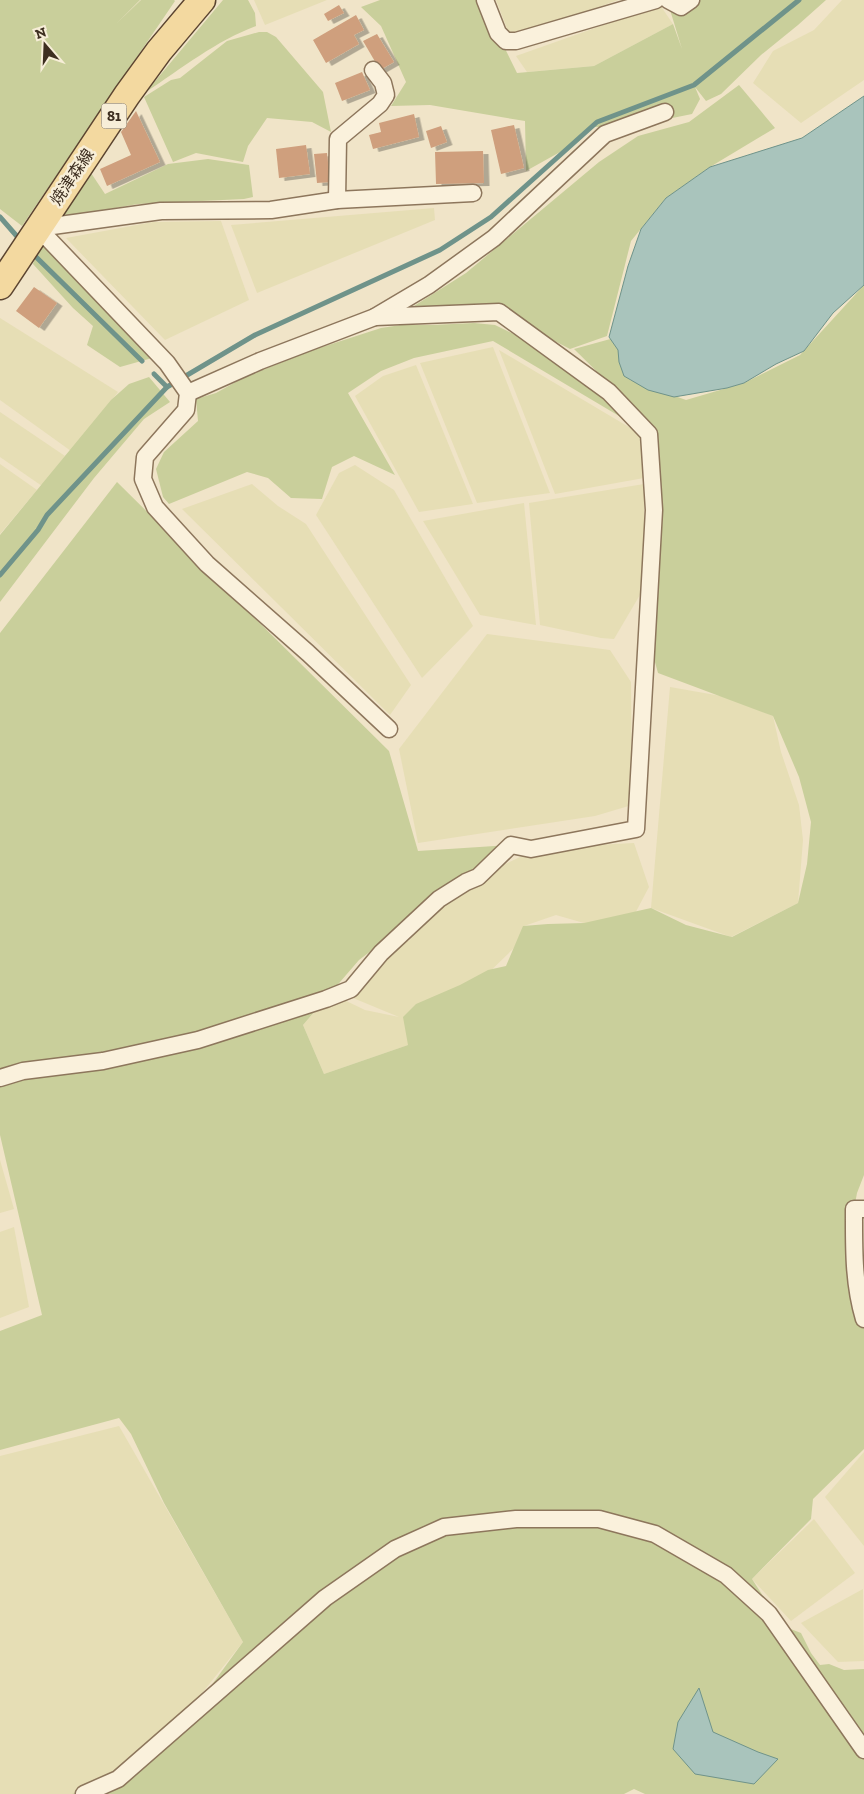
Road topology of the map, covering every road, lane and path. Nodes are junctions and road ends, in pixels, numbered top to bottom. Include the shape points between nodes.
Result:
1 (202, 0) edge
2 (485, 0) edge
3 (656, 0) edge
4 (668, 0) edge
5 (691, 0) edge
6 (372, 70) dead end
7 (665, 112) dead end
8 (472, 193) dead end
9 (337, 200) junction
10 (36, 232) junction
11 (0, 286) edge
12 (375, 317) junction
13 (185, 390) junction
14 (389, 729) dead end
15 (0, 1078) edge
16 (864, 1209) edge
17 (864, 1319) edge
18 (864, 1750) edge
19 (84, 1794) edge

1 - 10 main road, 焼津森線 / 81 via 159,51
2 - 3 street via 498,32 506,41 516,41
4 - 5 street via 682,7
6 - 9 street via 383,84 386,95 380,104 338,139
7 - 12 street via 605,134 494,238 429,285
8 - 9 street
9 - 10 street via 271,210 161,211
10 - 11 main road, 焼津森線 / 81
10 - 13 street via 167,363
12 - 13 street
12 - 15 street via 499,312 609,392 649,434 654,510 636,829 532,849 511,845 478,878 439,899 381,953 351,989 326,999 198,1040 103,1061 23,1071
13 - 14 street via 186,410 145,457 143,479 155,507 207,564
16 - 17 street via 854,1209 854,1267
18 - 19 street via 769,1614 726,1575 655,1534 599,1519 516,1519 444,1527 395,1549 325,1598 118,1779

